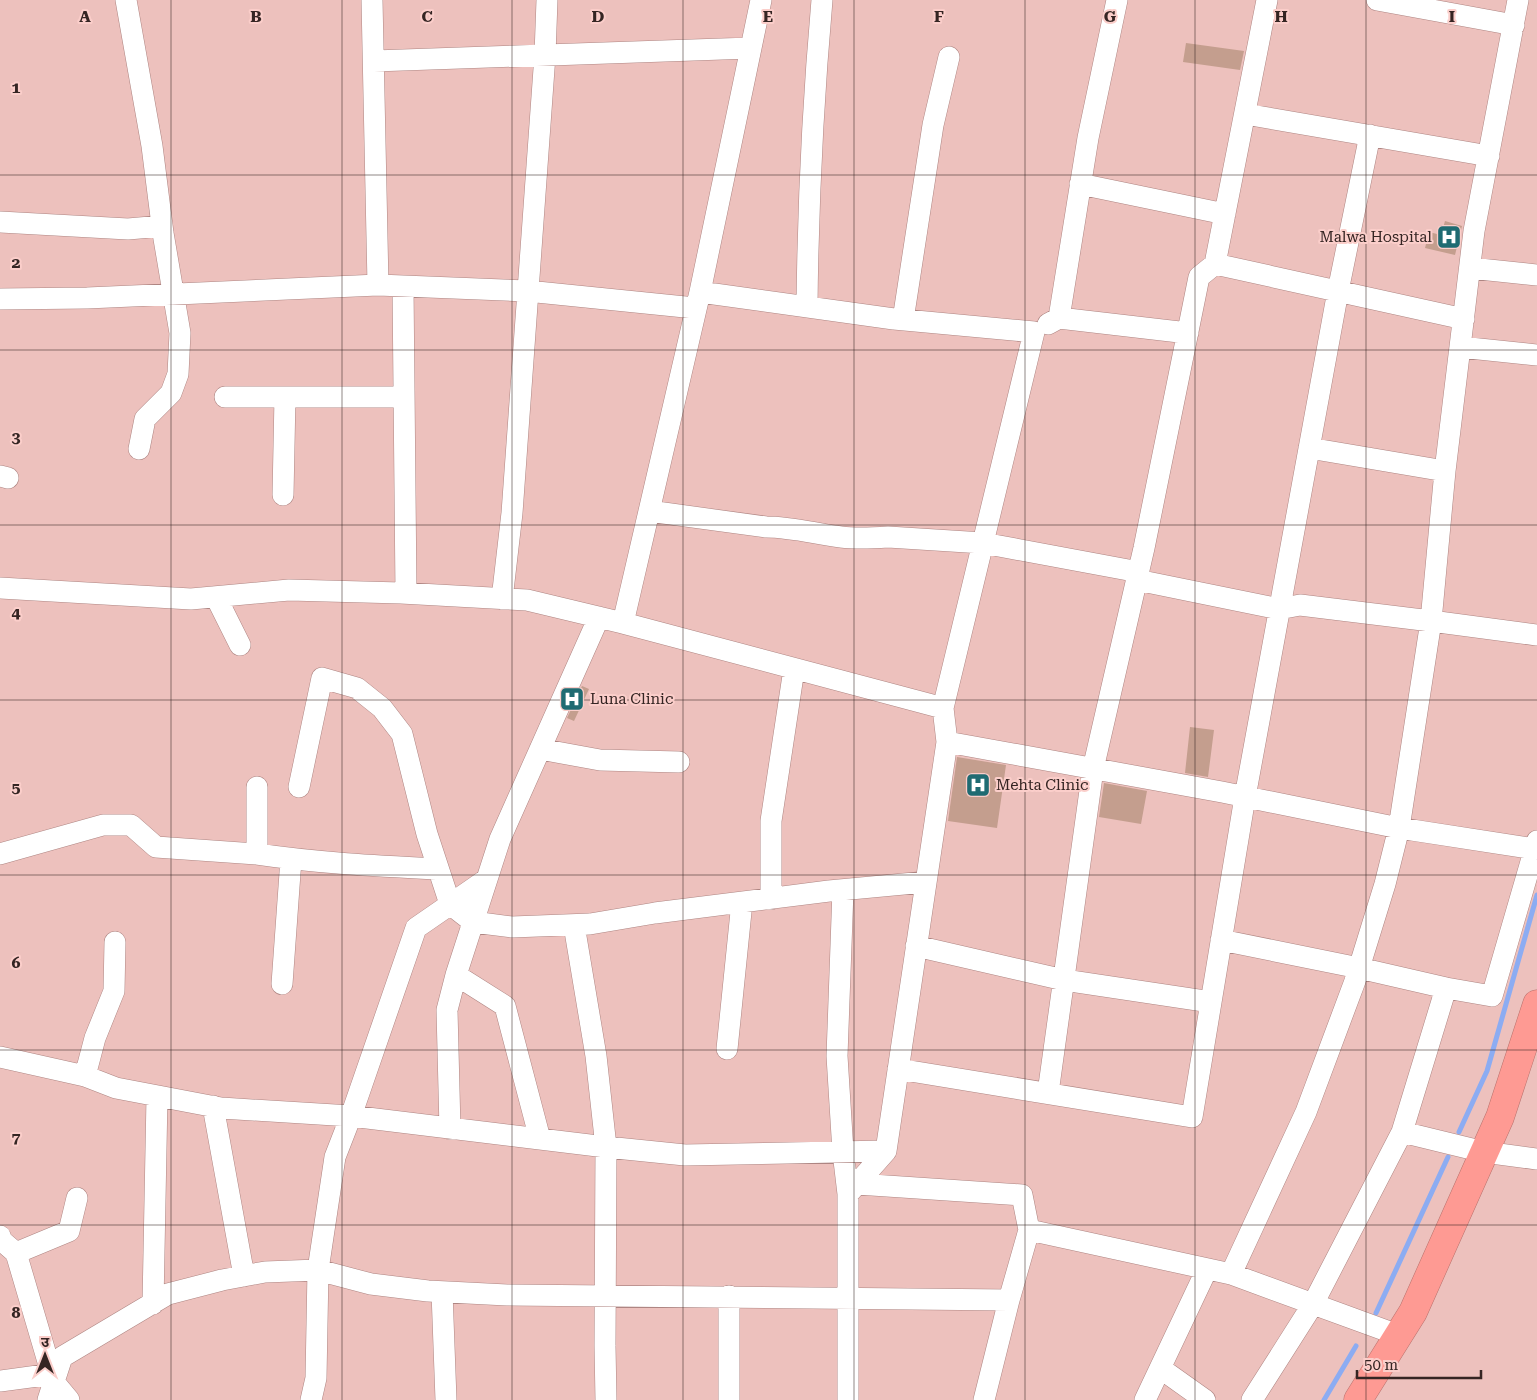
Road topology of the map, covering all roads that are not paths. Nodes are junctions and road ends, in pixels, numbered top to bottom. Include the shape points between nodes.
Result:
1 (126, 0) edge
2 (372, 0) edge
3 (547, 0) edge
4 (761, 0) edge
5 (822, 0) edge
6 (1117, 0) edge
7 (1267, 0) edge
8 (1377, 0) edge
9 (1518, 0) edge
10 (1514, 25) junction
11 (751, 48) junction
12 (545, 55) junction
13 (949, 57) dead end
14 (374, 61) junction
15 (1245, 114) junction
16 (1370, 135) junction
17 (1488, 156) junction
18 (1080, 184) junction
19 (1224, 214) junction
20 (0, 222) edge
21 (162, 226) junction
22 (1214, 264) junction
23 (1470, 268) junction
24 (1537, 275) edge
25 (378, 285) junction
26 (403, 286) junction
27 (527, 291) junction
28 (1338, 291) junction
29 (172, 294) junction
30 (0, 299) edge
31 (698, 300) junction
32 (807, 307) junction
33 (1059, 318) junction
34 (1464, 319) junction
35 (903, 320) junction
36 (1034, 332) junction
37 (1188, 333) junction
38 (1460, 346) junction
39 (1537, 356) edge
40 (225, 397) dead end
41 (285, 397) junction
42 (404, 397) junction
43 (1309, 448) junction
44 (139, 450) dead end
45 (1445, 471) junction
46 (283, 495) dead end
47 (649, 512) junction
48 (983, 543) junction
49 (1138, 576) junction
50 (0, 588) edge
51 (406, 593) junction
52 (216, 597) junction
53 (502, 599) junction
54 (1279, 609) junction
55 (599, 617) junction
56 (1432, 621) junction
57 (624, 623) junction
58 (1537, 635) edge
59 (240, 645) dead end
60 (794, 669) junction
61 (943, 708) junction
62 (947, 742) junction
63 (540, 749) junction
64 (679, 762) dead end
65 (1094, 769) junction
66 (257, 787) dead end
67 (299, 787) dead end
68 (1244, 797) junction
69 (1399, 828) junction
70 (1536, 845) edge
71 (0, 854) edge
72 (257, 854) junction
73 (292, 859) junction
74 (438, 869) junction
75 (487, 879) junction
76 (925, 882) junction
77 (844, 890) junction
78 (771, 899) junction
79 (742, 902) junction
80 (450, 904) junction
81 (473, 922) junction
82 (574, 925) junction
83 (1221, 940) junction
84 (115, 942) dead end
85 (916, 946) junction
86 (1359, 968) junction
87 (456, 975) junction
88 (1064, 980) junction
89 (282, 984) dead end
90 (1446, 988) junction
91 (1211, 1002) junction
92 (1537, 1004) edge
93 (727, 1049) dead end
94 (0, 1057) edge
95 (898, 1069) junction
96 (85, 1076) junction
97 (1048, 1093) junction
98 (157, 1097) junction
99 (213, 1106) junction
100 (351, 1116) junction
101 (450, 1128) junction
102 (1402, 1132) junction
103 (540, 1139) junction
104 (606, 1147) junction
105 (886, 1151) junction
106 (843, 1152) junction
107 (1484, 1152) junction
108 (1537, 1159) edge
109 (852, 1189) junction
110 (77, 1198) dead end
111 (1030, 1230) junction
112 (0, 1236) edge
113 (16, 1253) junction
114 (1207, 1269) junction
115 (318, 1270) junction
116 (1231, 1274) junction
117 (244, 1276) junction
118 (442, 1292) junction
119 (605, 1296) junction
120 (729, 1296) junction
121 (847, 1297) junction
122 (1009, 1300) junction
123 (152, 1304) junction
124 (1314, 1304) junction
125 (1398, 1335) junction
126 (1160, 1368) junction
127 (0, 1381) edge
128 (51, 1391) edge
129 (69, 1400) edge
130 (311, 1400) edge
131 (446, 1400) edge
132 (606, 1400) edge
133 (729, 1400) edge
134 (848, 1400) edge
135 (984, 1400) edge
136 (1145, 1400) edge
137 (1205, 1400) edge
138 (1252, 1400) edge
139 (1358, 1400) edge

1 - 21 street via 152,146
2 - 14 street
3 - 12 street
4 - 11 street
5 - 32 street via 814,86
6 - 18 street
7 - 15 street
8 - 10 street
9 - 10 street
10 - 17 street
11 - 12 street
11 - 31 street
12 - 14 street
12 - 27 street
13 - 35 street via 933,125
14 - 25 street
15 - 16 street
15 - 19 street
16 - 17 street
16 - 28 street
17 - 23 street
18 - 19 street
18 - 33 street
19 - 22 street
20 - 21 street via 128,229
21 - 29 street
22 - 28 street
22 - 37 street via 1199,277
23 - 24 street
23 - 34 street
25 - 26 street
25 - 29 street
26 - 27 street
26 - 42 street
27 - 31 street
27 - 53 street via 512,513
28 - 34 street
28 - 43 street
29 - 30 street
29 - 44 street via 180,333 178,374 171,394 145,419
31 - 32 street
31 - 47 street
32 - 35 street
33 - 36 street
33 - 37 street
34 - 38 street
35 - 36 street
36 - 48 street
37 - 49 street
38 - 39 street
38 - 45 street
40 - 41 street
41 - 42 street
41 - 46 street
42 - 51 street
43 - 45 street
43 - 54 street
45 - 56 street
47 - 48 street via 841,537
47 - 57 street
48 - 49 street
48 - 61 street
49 - 54 street
49 - 65 street
50 - 52 street via 191,599
51 - 52 street via 289,590
51 - 53 street
52 - 59 street
53 - 55 street via 527,600
54 - 56 street via 1300,605
54 - 68 street
55 - 57 street
55 - 63 street
56 - 58 street
56 - 69 street
57 - 60 street
60 - 61 street
60 - 78 street via 771,821
61 - 62 street
62 - 65 street
62 - 76 street
63 - 64 street via 600,760
63 - 75 street via 500,839
65 - 68 street
65 - 88 street
66 - 72 street
67 - 74 street via 322,678 357,688 382,708 402,734
68 - 69 street
68 - 83 street
69 - 70 street
69 - 86 street
70 - 90 street via 1492,996
71 - 72 street via 103,825 131,825 156,847
72 - 73 street
73 - 74 street
73 - 89 street
74 - 80 street
75 - 80 street
75 - 81 street
76 - 77 street
76 - 85 street
77 - 78 street
77 - 106 street via 837,1056
78 - 79 street
79 - 82 street
79 - 93 street
80 - 81 street
80 - 100 street via 416,928
81 - 82 street via 512,927
81 - 87 street
82 - 104 street via 596,1056
83 - 86 street
83 - 91 street
84 - 96 street via 114,992
85 - 88 street
85 - 95 street
86 - 90 street
86 - 116 street via 1306,1112
87 - 101 street via 448,1010
87 - 103 street via 504,1006
88 - 91 street
88 - 97 street
90 - 102 street
91 - 97 street via 1192,1116
92 - 107 highway via 1500,1117
94 - 96 street
95 - 97 street
95 - 105 street
96 - 98 street via 116,1088
98 - 99 street
98 - 123 street
99 - 100 street
99 - 117 street
100 - 101 street
100 - 115 street via 335,1157
101 - 103 street
102 - 107 street
102 - 124 street
103 - 104 street
104 - 106 street via 685,1155
104 - 119 street
105 - 106 street
105 - 109 street
106 - 109 street
107 - 108 street
107 - 125 highway via 1413,1312
109 - 111 street via 1022,1195
109 - 121 street
110 - 113 street via 69,1231
111 - 114 street
111 - 122 street
112 - 113 street
113 - 128 street
114 - 116 street
114 - 126 street
115 - 117 street
115 - 118 street via 371,1284
115 - 130 street via 316,1378
116 - 124 street
117 - 123 street via 168,1294
118 - 119 street
118 - 131 street
119 - 120 street
119 - 132 street
120 - 121 street
120 - 133 street
121 - 122 street
121 - 134 street
122 - 135 street
123 - 128 street via 62,1356
124 - 125 street
124 - 138 street
125 - 139 highway
126 - 136 street
126 - 137 street
127 - 128 street via 45,1375
128 - 129 street

